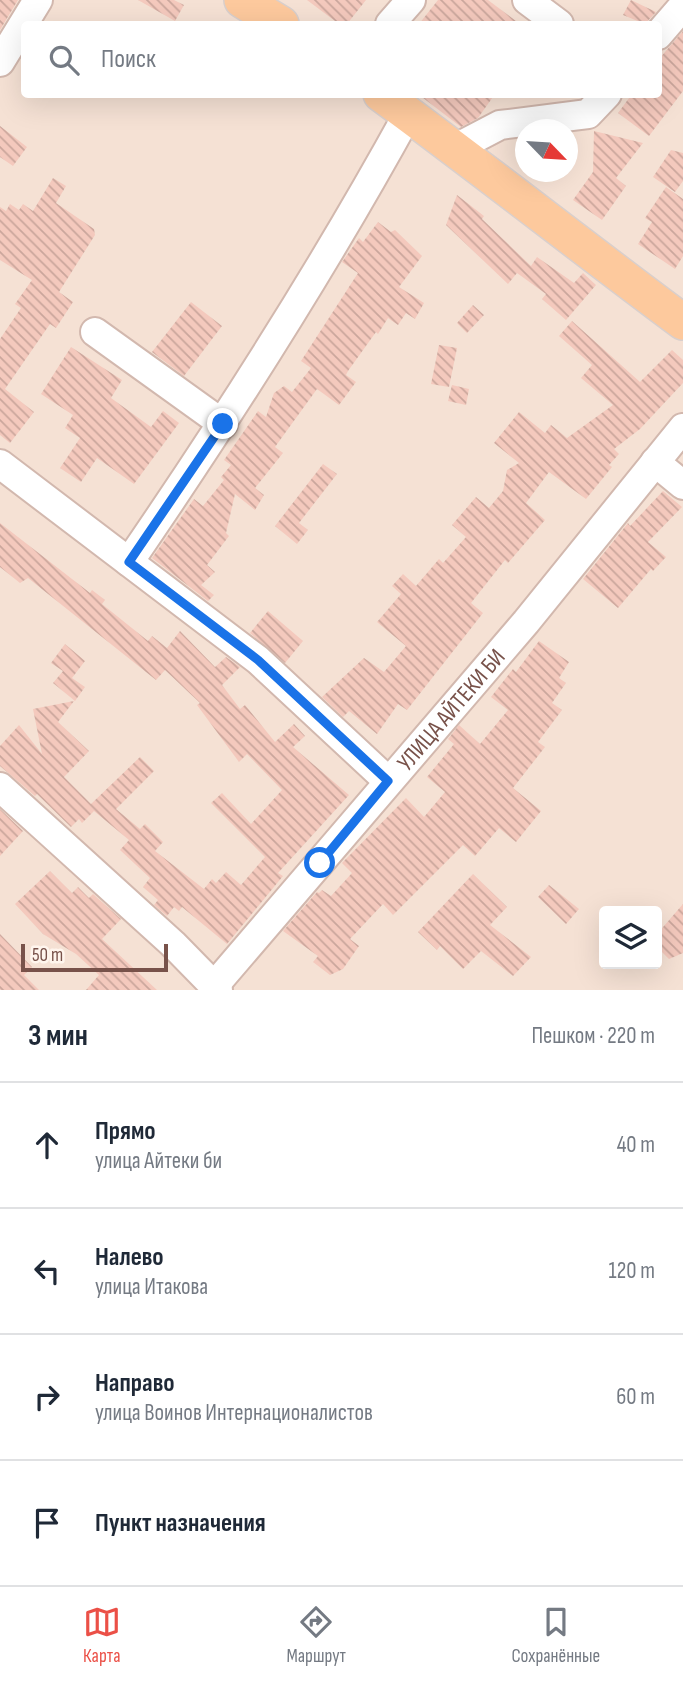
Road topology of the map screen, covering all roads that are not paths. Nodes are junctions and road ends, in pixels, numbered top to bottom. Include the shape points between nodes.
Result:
1 (38, 0) edge
2 (243, 0) edge
3 (411, 0) edge
4 (527, 0) edge
5 (683, 6) edge
6 (25, 21) edge
7 (276, 21) edge
8 (393, 21) edge
9 (555, 21) edge
10 (21, 28) edge
11 (662, 31) edge
12 (0, 62) edge
13 (603, 98) edge
14 (395, 104) edge
15 (456, 148) junction
16 (683, 322) edge
17 (95, 332) dead end
18 (223, 424) junction
19 (683, 428) edge
20 (655, 461) junction
21 (0, 464) edge
22 (683, 485) edge
23 (129, 562) junction
24 (388, 781) junction
25 (0, 787) edge
26 (216, 988) edge

1 - 6 street
2 - 7 main road
3 - 8 street
4 - 9 street
5 - 11 street
10 - 12 street
13 - 15 street via 588,114 500,125
14 - 15 main road
14 - 18 street via 346,226
15 - 16 main road via 524,205
17 - 18 street
18 - 23 street
19 - 20 street, УЛИЦА АЙТЕКИ БИ
20 - 22 street
20 - 24 street, УЛИЦА АЙТЕКИ БИ via 526,622
21 - 23 street
23 - 24 street via 258,660
24 - 26 street, УЛИЦА АЙТЕКИ БИ
25 - 26 street

